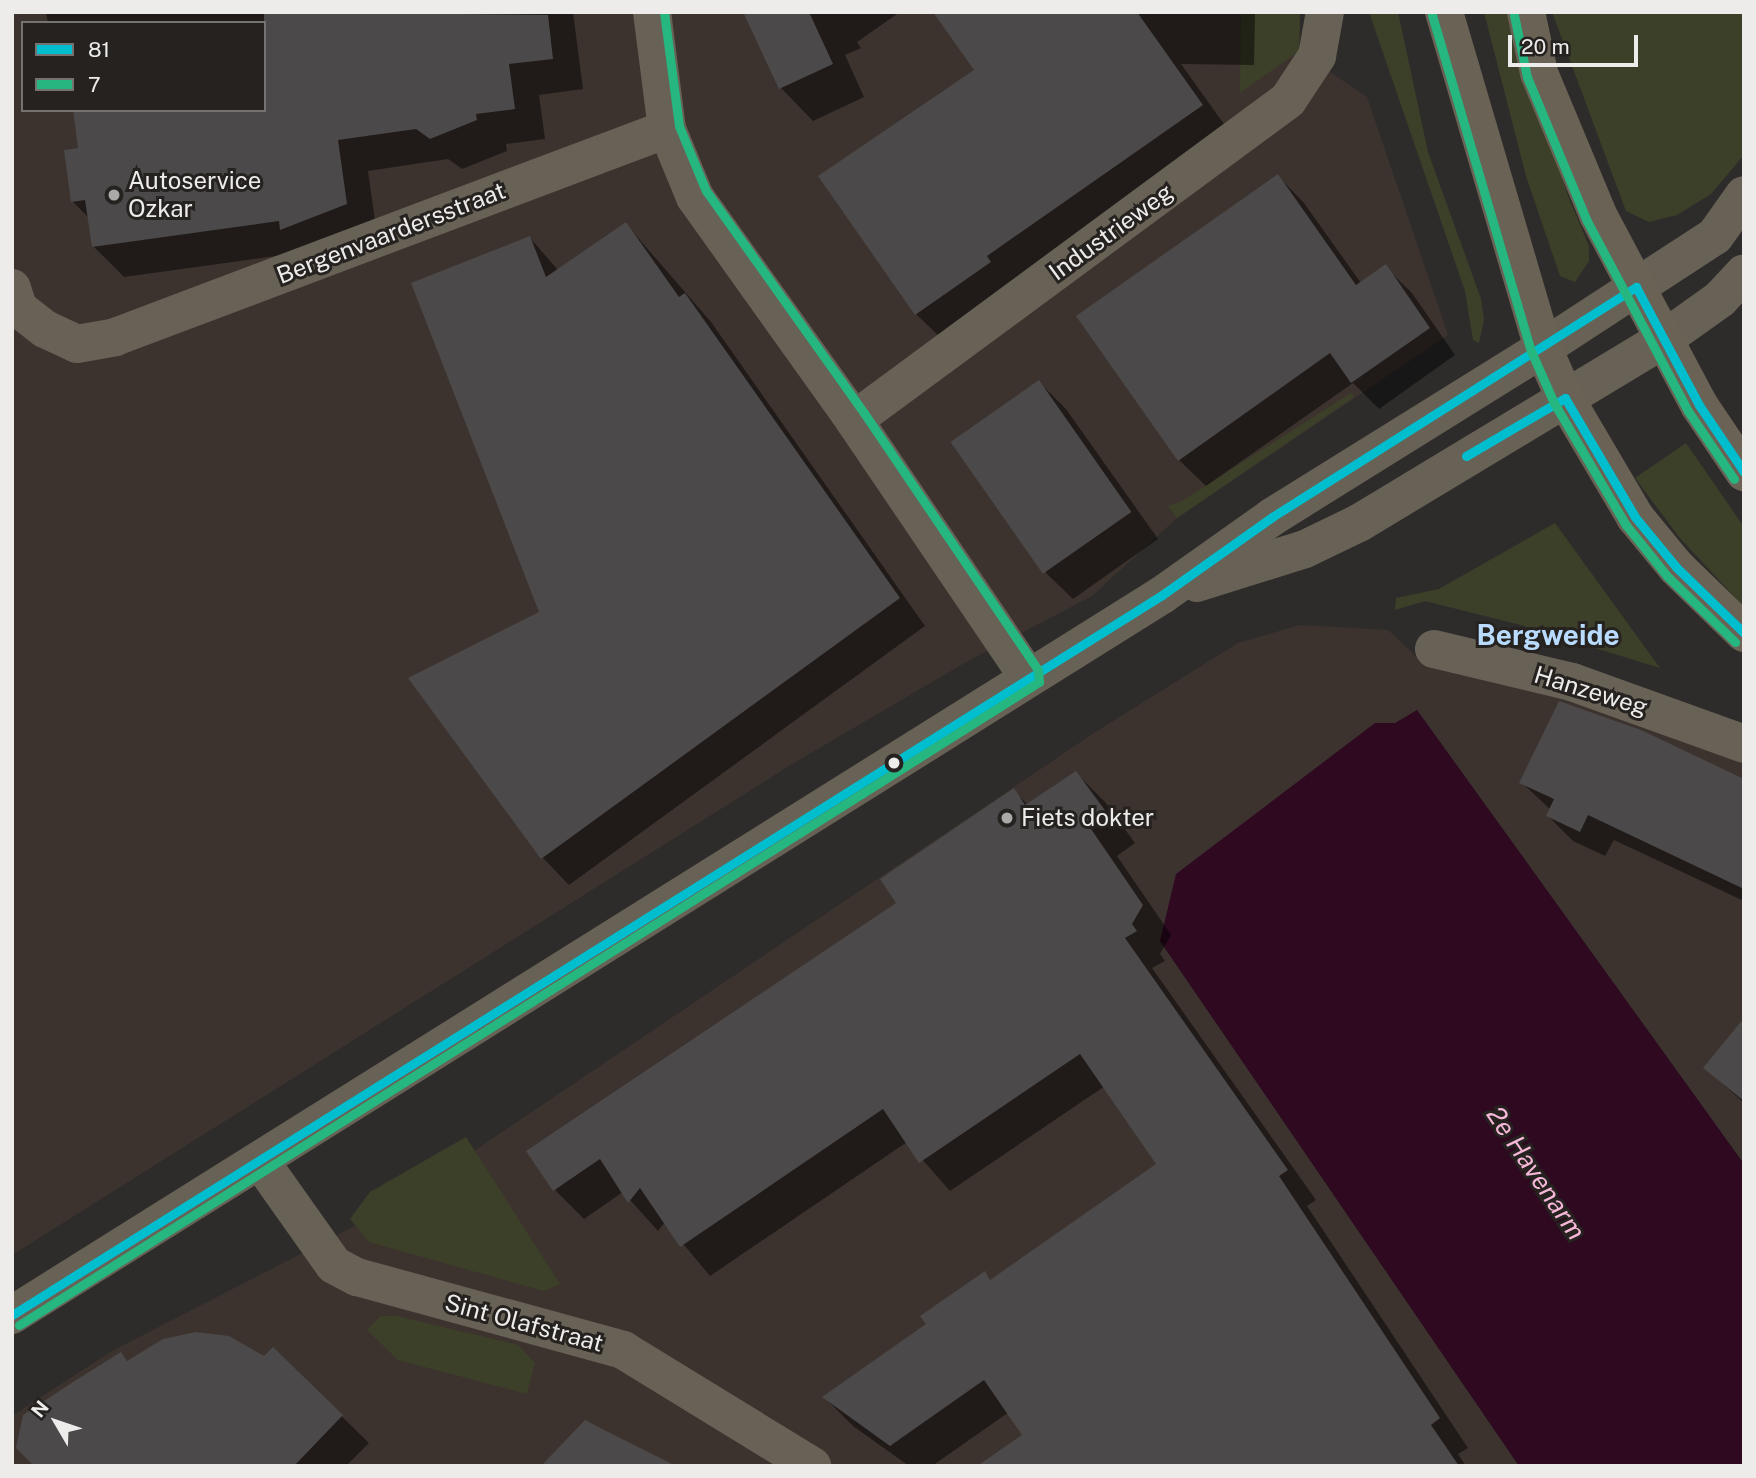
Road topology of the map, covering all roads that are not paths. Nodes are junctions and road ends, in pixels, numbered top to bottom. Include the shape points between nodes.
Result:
1 (652, 12) edge
2 (1325, 12) edge
3 (1444, 12) edge
4 (1526, 12) edge
5 (667, 129) junction
6 (1744, 195) edge
7 (1744, 273) edge
8 (1636, 287) junction
9 (12, 288) edge
10 (1664, 339) junction
11 (1543, 348) junction
12 (1565, 398) junction
13 (854, 420) junction
14 (1744, 472) edge
15 (1162, 595) junction
16 (1744, 634) edge
17 (1434, 649) dead end
18 (1028, 677) junction
19 (1744, 744) edge
20 (261, 1162) junction
21 (12, 1315) edge
22 (812, 1466) edge

1 - 5 street
2 - 13 street, Industrieweg via 1317,56 1289,100
3 - 11 main road
4 - 8 main road via 1539,73 1598,215
5 - 9 street, Bergenvaardersstraat via 115,337 77,344 45,329 18,308
5 - 13 street via 695,197
6 - 8 street via 1716,236
7 - 10 street via 1720,299
8 - 10 main road
8 - 11 street
10 - 12 street
10 - 14 main road via 1699,405
11 - 12 main road
11 - 15 street via 1283,510
12 - 15 street via 1332,537
12 - 16 main road via 1634,517 1676,567
13 - 18 street
15 - 18 street
17 - 19 street, Hanzeweg via 1572,681
18 - 20 street
20 - 21 street
20 - 22 street, Sint Olafstraat via 334,1265 358,1277 623,1350

